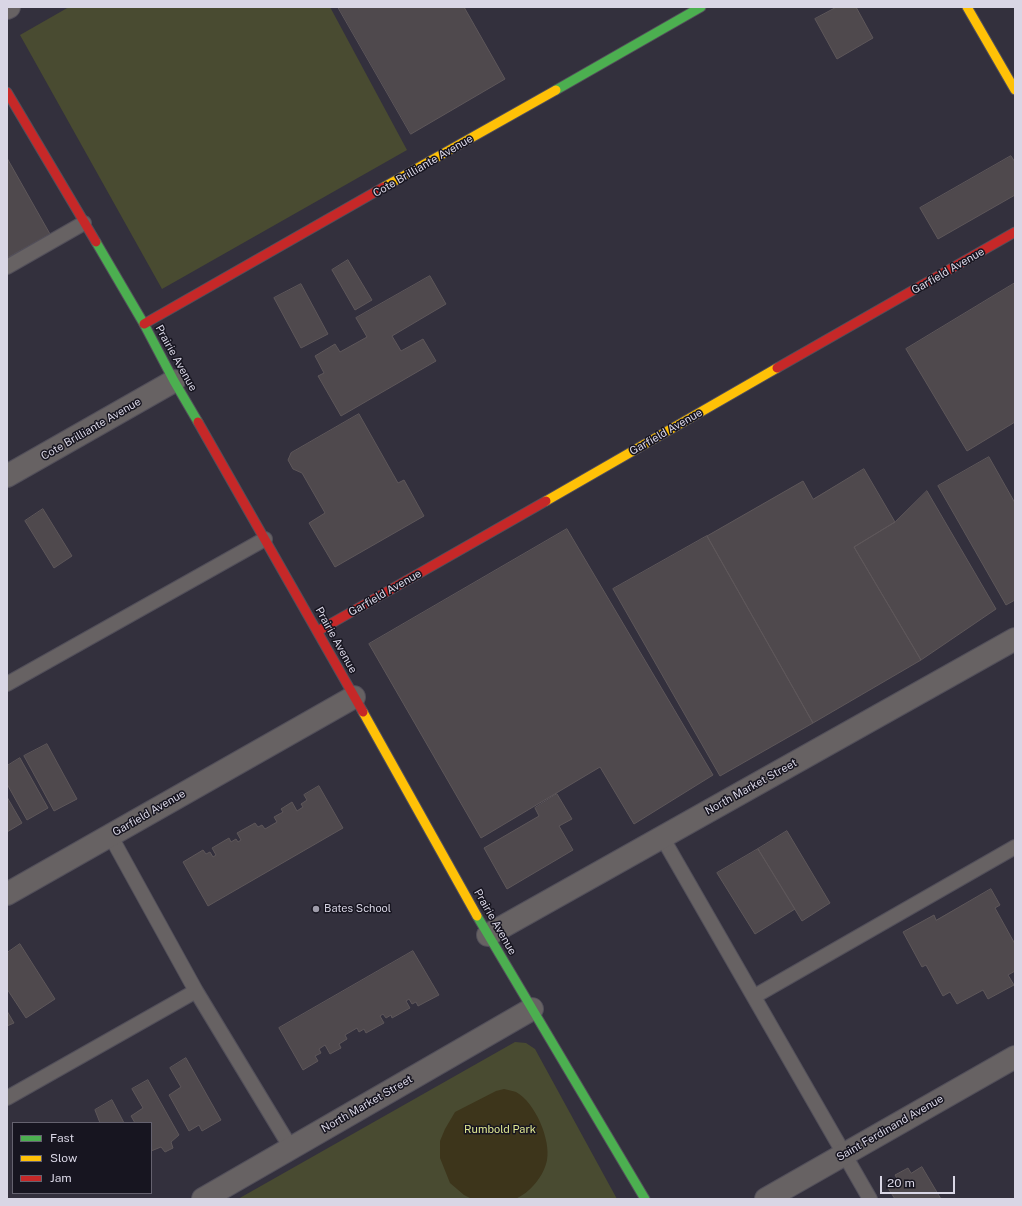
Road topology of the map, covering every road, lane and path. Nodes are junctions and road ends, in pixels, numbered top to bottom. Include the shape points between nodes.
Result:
1 (702, 7) edge
2 (967, 7) edge
3 (1015, 90) edge
4 (7, 92) edge
5 (84, 222) junction
6 (1015, 232) edge
7 (7, 266) edge
8 (144, 324) junction
9 (174, 381) junction
10 (7, 476) edge
11 (265, 539) junction
12 (318, 631) junction
13 (1015, 639) edge
14 (7, 684) edge
15 (354, 697) junction
16 (110, 835) junction
17 (662, 837) junction
18 (1015, 847) edge
19 (7, 894) edge
20 (488, 935) junction
21 (196, 991) junction
22 (755, 996) junction
23 (532, 1009) junction
24 (1015, 1057) edge
25 (7, 1098) edge
26 (291, 1148) junction
27 (844, 1154) junction
28 (202, 1199) edge
29 (645, 1199) edge
30 (766, 1199) edge
31 (870, 1199) edge

1 - 8 street, Cote Brilliante Avenue
2 - 3 street
4 - 5 street, Prairie Avenue
5 - 7 lane
5 - 8 street, Prairie Avenue
6 - 12 street, Garfield Avenue
8 - 9 street, Prairie Avenue
9 - 10 street, Cote Brilliante Avenue
9 - 11 street, Prairie Avenue
11 - 12 street, Prairie Avenue
11 - 14 lane
12 - 15 street, Prairie Avenue
13 - 17 street, North Market Street
15 - 16 street, Garfield Avenue
15 - 20 street, Prairie Avenue
16 - 19 street, Garfield Avenue
16 - 21 lane
17 - 20 street, North Market Street
17 - 22 lane
18 - 22 lane
20 - 23 street, Prairie Avenue
21 - 25 lane
21 - 26 lane
22 - 27 lane
23 - 26 street, North Market Street
23 - 29 street, Prairie Avenue
24 - 27 street, Saint Ferdinand Avenue
26 - 28 street, North Market Street
27 - 30 street, Saint Ferdinand Avenue
27 - 31 lane

